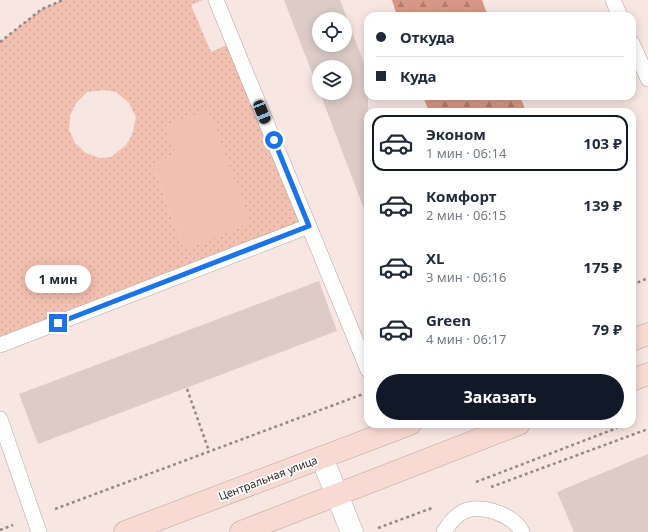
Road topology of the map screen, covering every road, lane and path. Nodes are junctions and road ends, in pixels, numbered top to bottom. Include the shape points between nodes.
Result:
1 (64, 0) edge
2 (216, 0) edge
3 (613, 0) edge
4 (618, 12) edge
5 (0, 42) edge
6 (636, 52) edge
7 (648, 79) edge
8 (309, 226) junction
9 (648, 278) edge
10 (636, 283) edge
11 (648, 334) edge
12 (636, 338) edge
13 (0, 345) edge
14 (364, 360) edge
15 (648, 374) edge
16 (636, 378) edge
17 (187, 389) dead end
18 (364, 394) edge
19 (0, 420) edge
20 (393, 428) edge
21 (509, 428) edge
22 (617, 428) dead end
23 (648, 429) edge
24 (209, 452) junction
25 (322, 458) junction
26 (476, 482) dead end
27 (485, 489) dead end
28 (337, 495) junction
29 (433, 508) dead end
30 (33, 517) junction
31 (374, 529) dead end
32 (0, 530) edge
33 (39, 532) edge
34 (125, 532) edge
35 (241, 532) edge
36 (352, 532) edge
37 (444, 532) edge
38 (522, 532) edge

1 - 5 path via 42,9
2 - 8 lane
3 - 4 lane
6 - 7 lane
8 - 13 lane
8 - 14 lane
9 - 10 path
11 - 12 main road
15 - 16 main road
17 - 24 path
18 - 24 path
19 - 30 lane
20 - 25 main road, Центральная улица
21 - 28 main road
22 - 26 path
23 - 27 path
24 - 30 path
25 - 28 street
25 - 34 main road, Центральная улица
28 - 35 main road
28 - 36 street
29 - 31 path
30 - 32 path
30 - 33 lane
37 - 38 lane via 461,512 475,508 509,518

